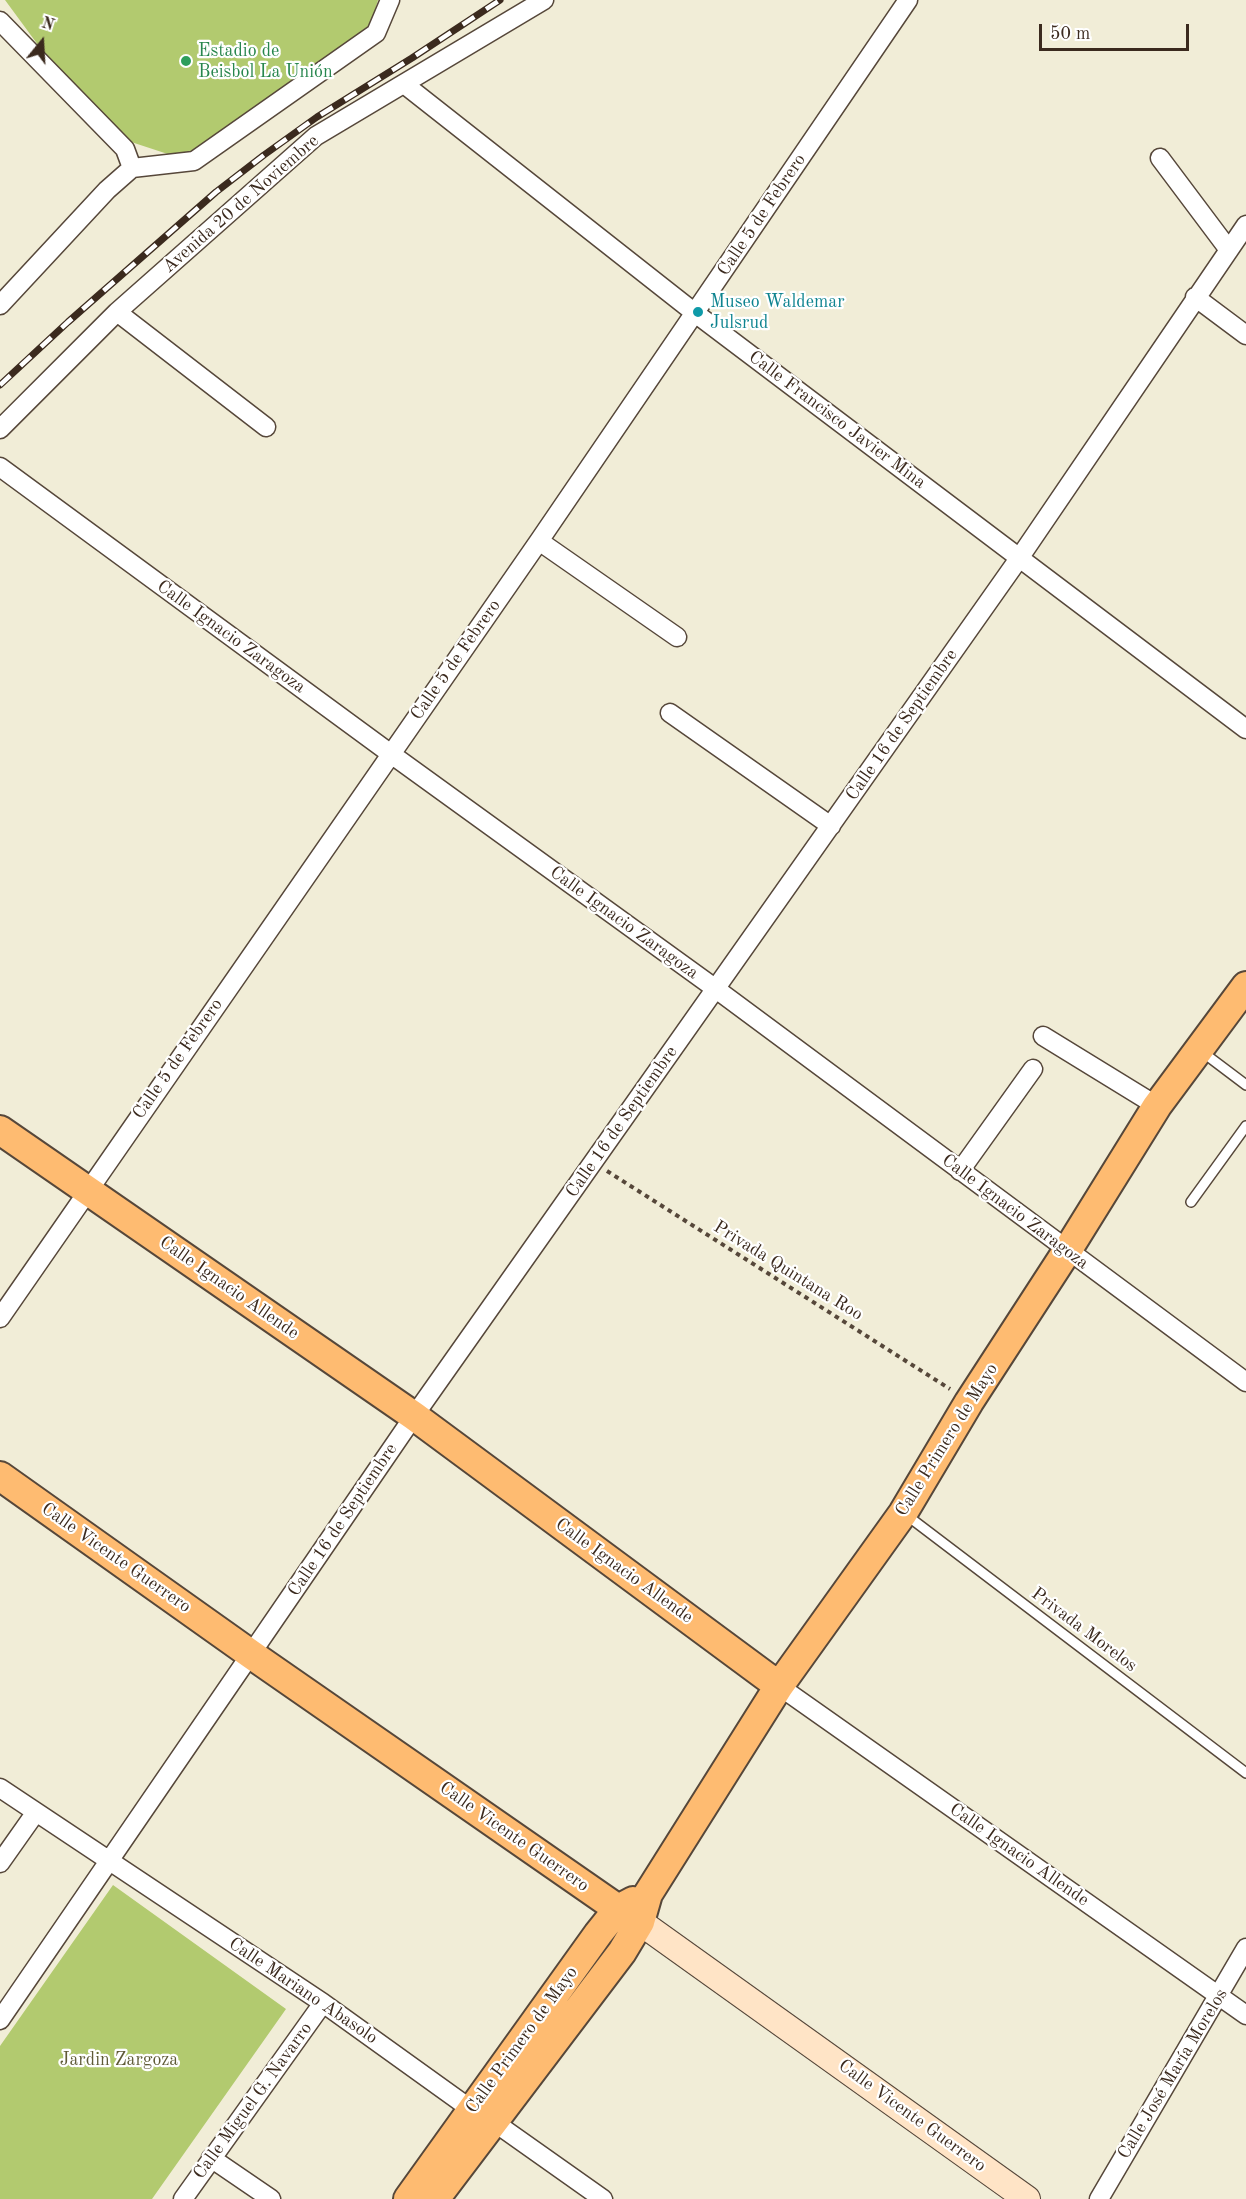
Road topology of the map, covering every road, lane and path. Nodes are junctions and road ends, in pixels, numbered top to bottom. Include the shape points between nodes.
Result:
1 (390, 0) edge
2 (544, 0) edge
3 (908, 0) edge
4 (0, 21) edge
5 (404, 84) junction
6 (1160, 158) dead end
7 (132, 168) junction
8 (1246, 225) edge
9 (1229, 250) junction
10 (1195, 297) junction
11 (0, 305) edge
12 (117, 312) junction
13 (695, 313) junction
14 (1246, 335) edge
15 (266, 427) dead end
16 (0, 429) edge
17 (0, 467) edge
18 (539, 541) junction
19 (1020, 557) junction
20 (677, 637) dead end
21 (670, 713) dead end
22 (1246, 729) edge
23 (390, 754) junction
24 (831, 826) junction
25 (1246, 986) edge
26 (716, 989) junction
27 (1043, 1036) dead end
28 (1199, 1049) junction
29 (1033, 1069) dead end
30 (1246, 1085) edge
31 (1157, 1106) junction
32 (1246, 1126) edge
33 (0, 1130) edge
34 (593, 1163) junction
35 (960, 1171) junction
36 (87, 1190) junction
37 (1191, 1202) dead end
38 (1067, 1251) junction
39 (0, 1318) edge
40 (1246, 1382) edge
41 (969, 1402) junction
42 (414, 1416) junction
43 (0, 1476) edge
44 (903, 1513) junction
45 (252, 1655) junction
46 (779, 1686) junction
47 (1246, 1773) edge
48 (0, 1788) edge
49 (36, 1812) junction
50 (109, 1861) junction
51 (0, 1863) edge
52 (629, 1915) junction
53 (1246, 1948) edge
54 (1219, 1996) junction
55 (323, 2003) junction
56 (1246, 2016) edge
57 (0, 2020) edge
58 (483, 2116) junction
59 (211, 2158) junction
60 (183, 2199) edge
61 (271, 2199) edge
62 (408, 2199) edge
63 (435, 2199) edge
64 (603, 2199) edge
65 (1027, 2199) edge
66 (1099, 2199) edge

1 - 7 street via 376,33 194,161
2 - 5 street, Avenida 20 de Noviembre
3 - 13 street, Calle 5 de Febrero
4 - 7 street via 124,149
5 - 12 street, Avenida 20 de Noviembre via 316,136
5 - 13 street, Calle Francisco Javier Mina
6 - 9 street
7 - 11 street
8 - 9 street, Calle 16 de Septiembre
9 - 10 street, Calle 16 de Septiembre
10 - 14 street
10 - 19 street, Calle 16 de Septiembre
12 - 15 street
12 - 16 street, Avenida 20 de Noviembre
13 - 18 street, Calle 5 de Febrero
13 - 19 street, Calle Francisco Javier Mina
17 - 23 street, Calle Ignacio Zaragoza
18 - 20 street
18 - 23 street, Calle 5 de Febrero
19 - 22 street, Calle Francisco Javier Mina
19 - 24 street, Calle 16 de Septiembre
21 - 24 street
23 - 26 street, Calle Ignacio Zaragoza
23 - 36 street, Calle 5 de Febrero
24 - 26 street, Calle 16 de Septiembre
25 - 28 main road, Calle Primero de Mayo
26 - 34 street, Calle 16 de Septiembre
26 - 35 street, Calle Ignacio Zaragoza
27 - 31 street
28 - 30 lane
28 - 31 main road, Calle Primero de Mayo
29 - 35 street
31 - 38 main road, Calle Primero de Mayo
32 - 37 lane
33 - 36 main road, Calle Ignacio Allende
34 - 41 path, Privada Quintana Roo
34 - 42 street, Calle 16 de Septiembre
35 - 38 street, Calle Ignacio Zaragoza
36 - 39 street, Calle 5 de Febrero
36 - 42 main road, Calle Ignacio Allende
38 - 40 street, Calle Ignacio Zaragoza
38 - 41 main road, Calle Primero de Mayo
41 - 44 main road, Calle Primero de Mayo
42 - 45 street, Calle 16 de Septiembre
42 - 46 main road, Calle Ignacio Allende
43 - 45 main road, Calle Vicente Guerrero
44 - 46 main road, Calle Primero de Mayo
44 - 47 lane, Privada Morelos
45 - 50 street, Calle 16 de Septiembre
45 - 52 main road, Calle Vicente Guerrero
46 - 52 main road, Calle Primero de Mayo via 648,1894
46 - 54 street, Calle Ignacio Allende
48 - 49 street, Calle Mariano Abasolo
49 - 50 street, Calle Mariano Abasolo
49 - 51 street
50 - 55 street, Calle Mariano Abasolo
50 - 57 street, Calle 16 de Septiembre
52 - 58 main road, Calle Primero de Mayo
52 - 65 street, Calle Vicente Guerrero
53 - 54 street, Calle José María Morelos
54 - 56 street, Calle Ignacio Allende
54 - 66 street, Calle José María Morelos
55 - 58 street, Calle Mariano Abasolo
55 - 59 street, Calle Miguel G. Navarro
58 - 62 main road, Calle Primero de Mayo
58 - 63 main road, Calle Primero de Mayo
58 - 64 street, Calle Mariano Abasolo
59 - 60 street, Calle Miguel G. Navarro
59 - 61 street

